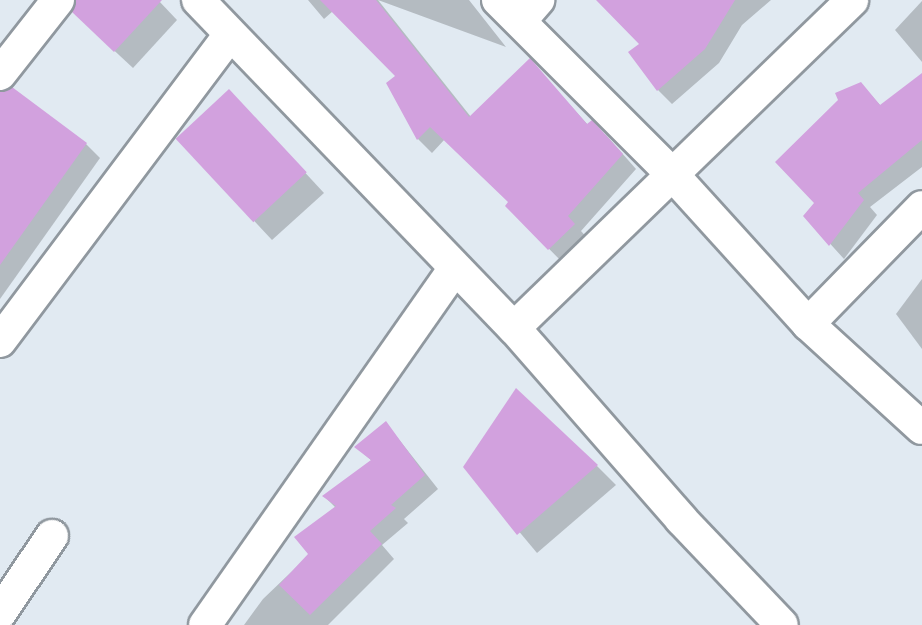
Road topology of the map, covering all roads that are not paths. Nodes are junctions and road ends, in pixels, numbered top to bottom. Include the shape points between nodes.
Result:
1 (58, 0) edge
2 (198, 0) edge
3 (498, 0) edge
4 (852, 0) edge
5 (529, 11) edge
6 (230, 35) junction
7 (0, 74) edge
8 (673, 175) junction
9 (922, 207) edge
10 (454, 269) junction
11 (808, 324) junction
12 (514, 328) junction
13 (0, 341) edge
14 (922, 428) edge
15 (52, 536) dead end
16 (0, 613) edge
17 (205, 625) edge
18 (782, 625) edge

1 - 7 street
2 - 6 street
3 - 5 street
4 - 8 street
5 - 8 street
6 - 10 street
6 - 13 street
8 - 11 street
8 - 12 street
9 - 11 street
10 - 12 street
10 - 17 street
11 - 14 street
12 - 18 street via 681,519
15 - 16 street

